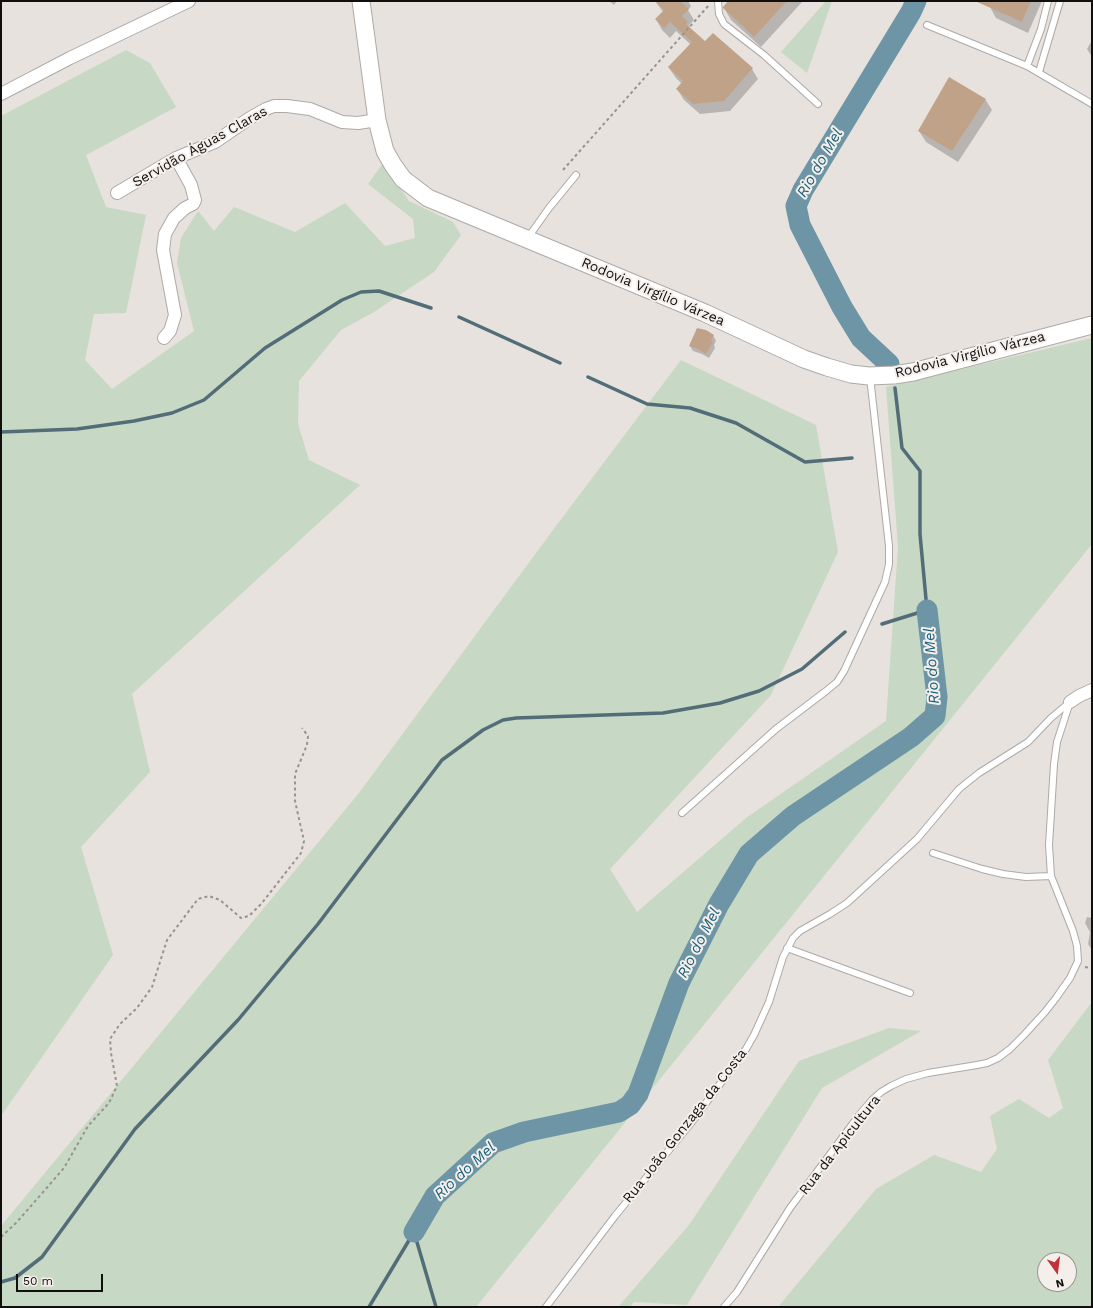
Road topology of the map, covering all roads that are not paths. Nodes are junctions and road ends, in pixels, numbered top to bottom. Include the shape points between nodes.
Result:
1 (189, 1) edge
2 (362, 1) edge
3 (718, 1) edge
4 (1048, 1) edge
5 (1060, 1) edge
6 (927, 25) dead end
7 (1027, 66) junction
8 (1039, 72) junction
9 (1, 94) edge
10 (818, 104) dead end
11 (1092, 104) edge
12 (377, 120) junction
13 (176, 158) junction
14 (576, 175) dead end
15 (117, 193) dead end
16 (527, 239) junction
17 (1092, 325) edge
18 (164, 338) dead end
19 (869, 376) junction
20 (1092, 690) edge
21 (1070, 702) junction
22 (682, 813) dead end
23 (933, 853) dead end
24 (1051, 876) junction
25 (787, 948) junction
26 (910, 993) dead end
27 (546, 1307) edge
28 (724, 1307) edge

1 - 9 street
2 - 12 main road, Rodovia Virgílio Várzea
3 - 10 lane via 719,14 724,24
4 - 7 lane
5 - 8 lane
6 - 7 lane
7 - 8 lane
8 - 11 lane
12 - 13 street, Servidão Águas Claras via 349,123 310,109 274,106 250,118 215,142
12 - 16 main road, Rodovia Virgílio Várzea via 385,151 403,179 416,190 428,198
13 - 15 street, Servidão Águas Claras
13 - 18 street via 191,185 195,200 174,218 165,234 163,250 175,315 170,331
14 - 16 lane
16 - 19 main road, Rodovia Virgílio Várzea via 705,313 804,359 839,371
17 - 19 main road, Rodovia Virgílio Várzea via 913,372
19 - 22 lane via 889,546 885,582 837,682 776,729
20 - 21 street, Rua João Gonzaga da Costa
21 - 24 lane, Rua da Apicultura via 1057,742 1054,764 1049,834
21 - 25 lane, Rua João Gonzaga da Costa via 1028,742 959,789 909,846 839,909 800,931
23 - 24 lane via 1003,874 1026,877
24 - 28 lane, Rua da Apicultura via 1076,940 1078,954 1078,961 1070,978 1056,998 1024,1035 998,1058 987,1063 906,1079 881,1092 860,1114 801,1193 737,1292
25 - 26 lane
25 - 27 lane, Rua João Gonzaga da Costa via 768,1002 746,1049

